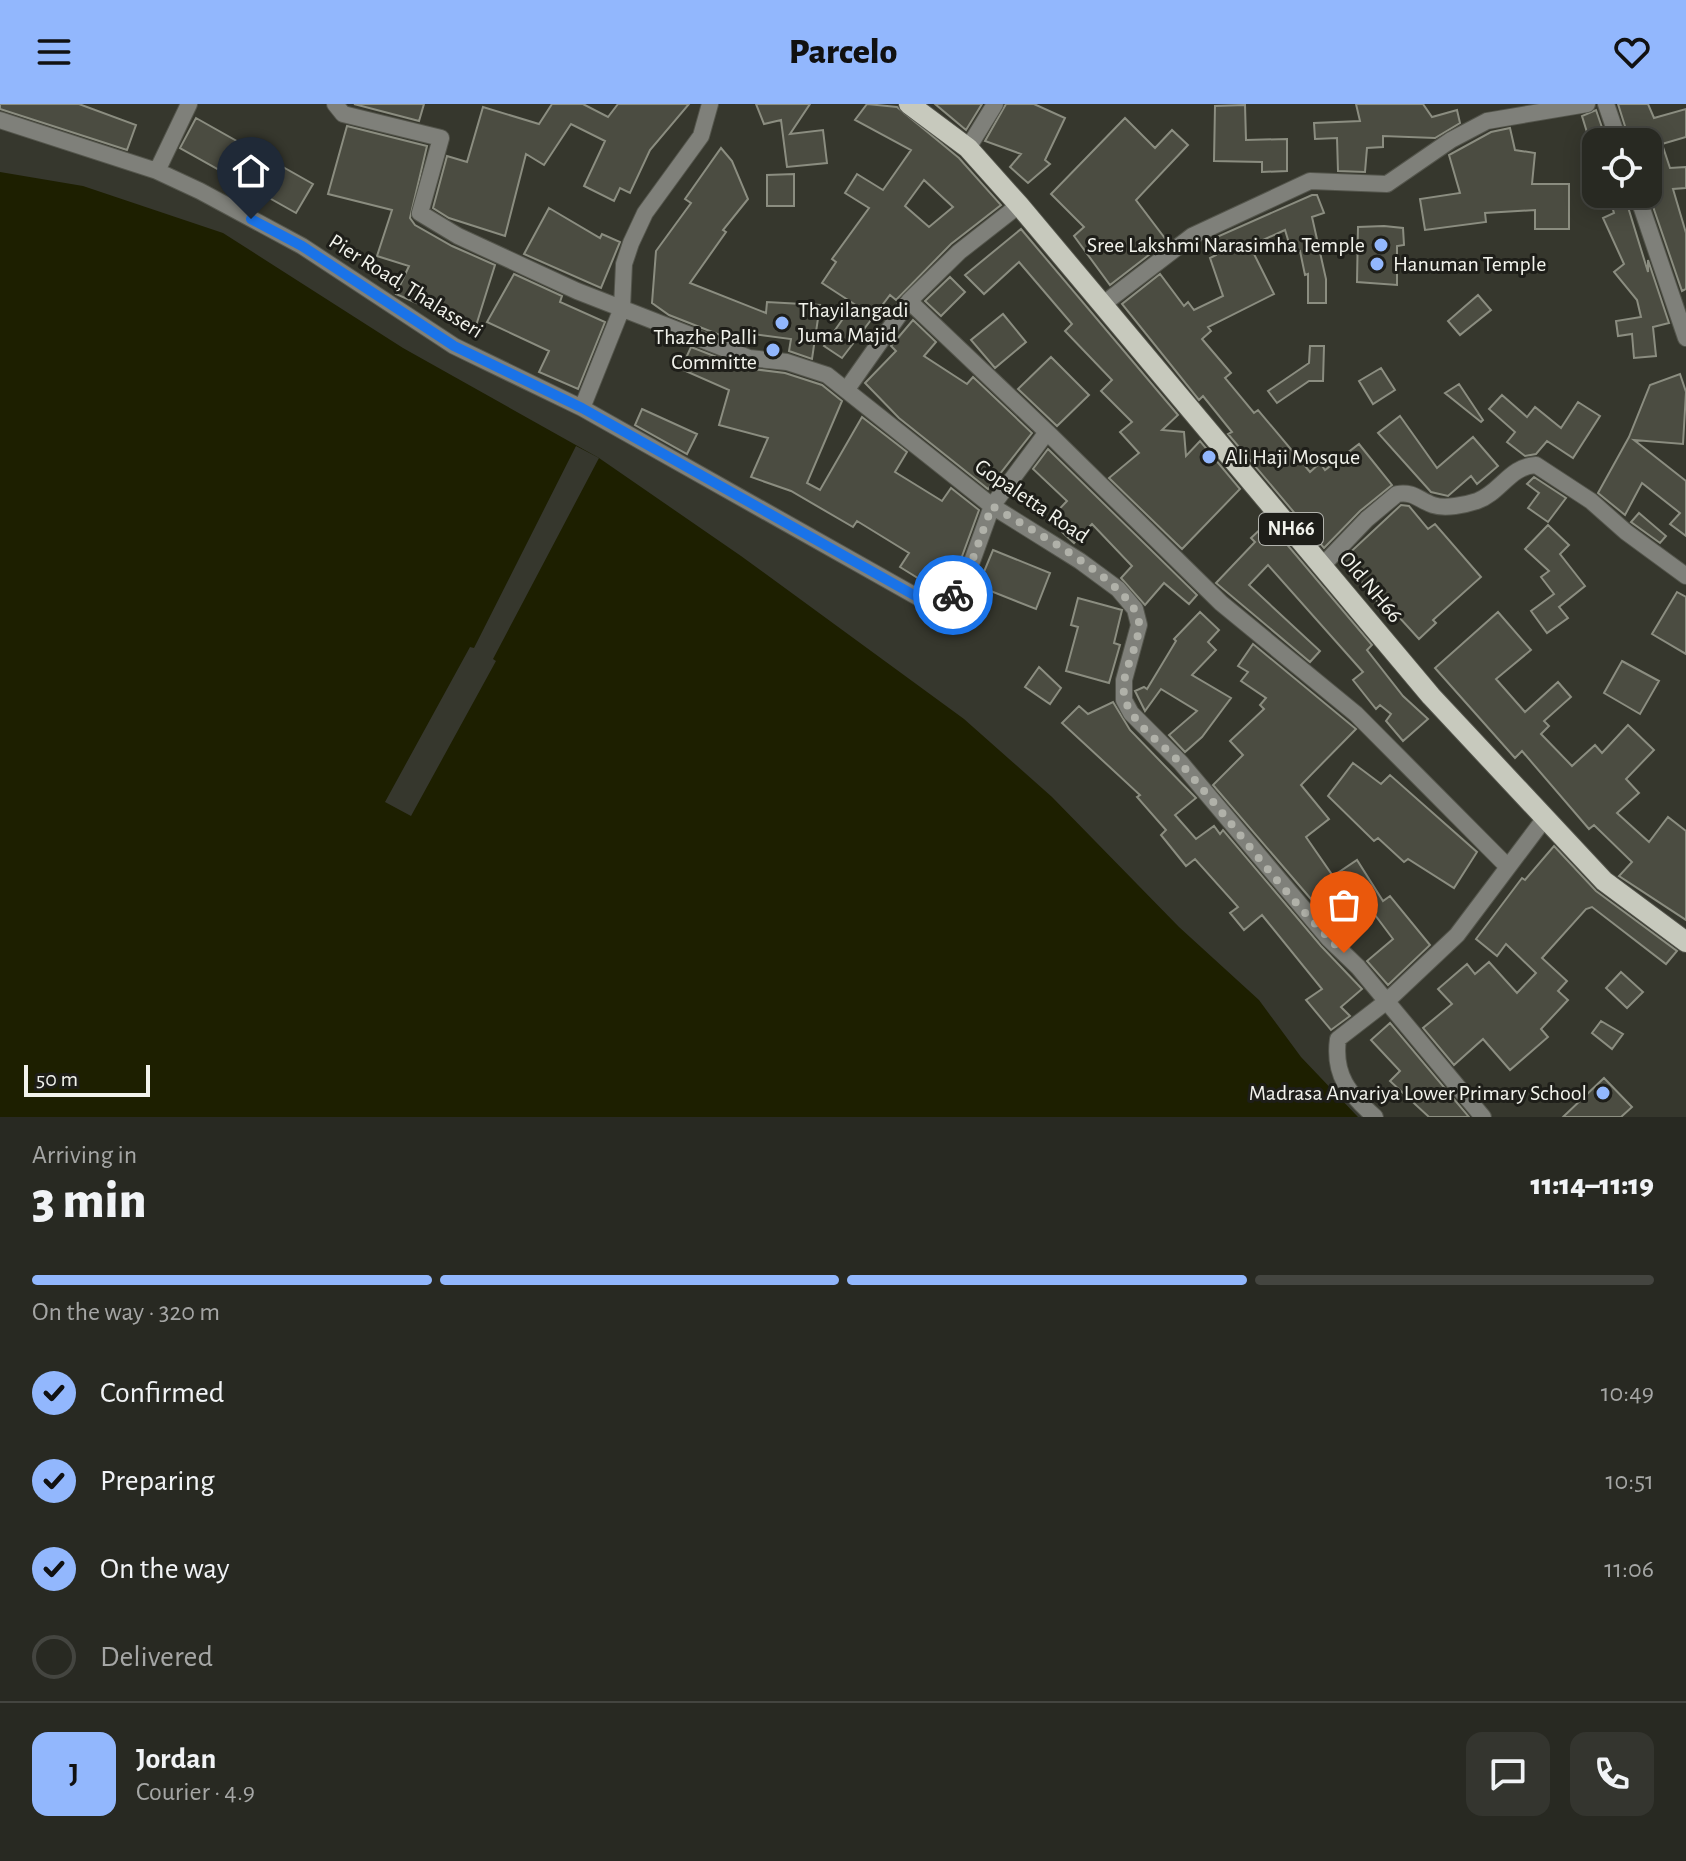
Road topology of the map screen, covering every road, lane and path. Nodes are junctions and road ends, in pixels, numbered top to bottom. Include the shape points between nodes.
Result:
1 (189, 104) edge
2 (335, 104) edge
3 (710, 104) edge
4 (909, 104) edge
5 (995, 104) edge
6 (1587, 104) edge
7 (1606, 104) edge
8 (0, 120) edge
9 (1614, 128) edge
10 (968, 148) junction
11 (157, 171) junction
12 (1019, 205) junction
13 (1642, 208) edge
14 (909, 301) junction
15 (1102, 305) junction
16 (622, 308) junction
17 (1681, 309) edge
18 (1686, 338) edge
19 (847, 389) junction
20 (582, 408) junction
21 (1047, 432) junction
22 (992, 506) junction
23 (1322, 566) junction
24 (1686, 576) edge
25 (1545, 818) junction
26 (1507, 866) junction
27 (1686, 942) edge
28 (1387, 1001) junction
29 (1375, 1117) edge
30 (1483, 1117) edge

1 - 11 street
2 - 16 street, Gopaletta Road via 343,114 441,138 420,213 458,236
3 - 16 street via 701,136 645,213 631,243 624,264
4 - 10 main road, Old NH66 / NH66
5 - 10 street
6 - 15 street via 1487,121 1387,184 1310,181 1192,236
7 - 9 street
8 - 11 street, Pier Road, Thalasseri
10 - 12 main road, Old NH66 / NH66
11 - 20 street, Pier Road, Thalasseri via 302,246 454,346
12 - 14 street via 959,252
12 - 15 main road, Old NH66 / NH66
13 - 17 street
14 - 19 street
14 - 21 street
15 - 23 main road, Old NH66 / NH66
16 - 19 street, Gopaletta Road via 749,358 787,362 827,375
16 - 20 street
17 - 18 street
19 - 22 street, Gopaletta Road
20 - 22 street, Pier Road, Thalasseri via 944,612 971,564
21 - 22 street
21 - 26 street via 1221,603 1356,714
22 - 28 street, Gopaletta Road via 1080,561 1130,601 1139,625 1124,680 1124,700 1131,713 1181,763
23 - 24 street via 1397,494 1415,494 1437,506 1464,504 1491,494 1519,469 1536,465
23 - 25 main road, Old NH66 / NH66 via 1431,696
25 - 26 street
25 - 27 main road, Old NH66 / NH66 via 1604,881
26 - 28 street via 1457,935
28 - 29 street via 1338,1039 1335,1062 1348,1093
28 - 30 street, Gopaletta Road

